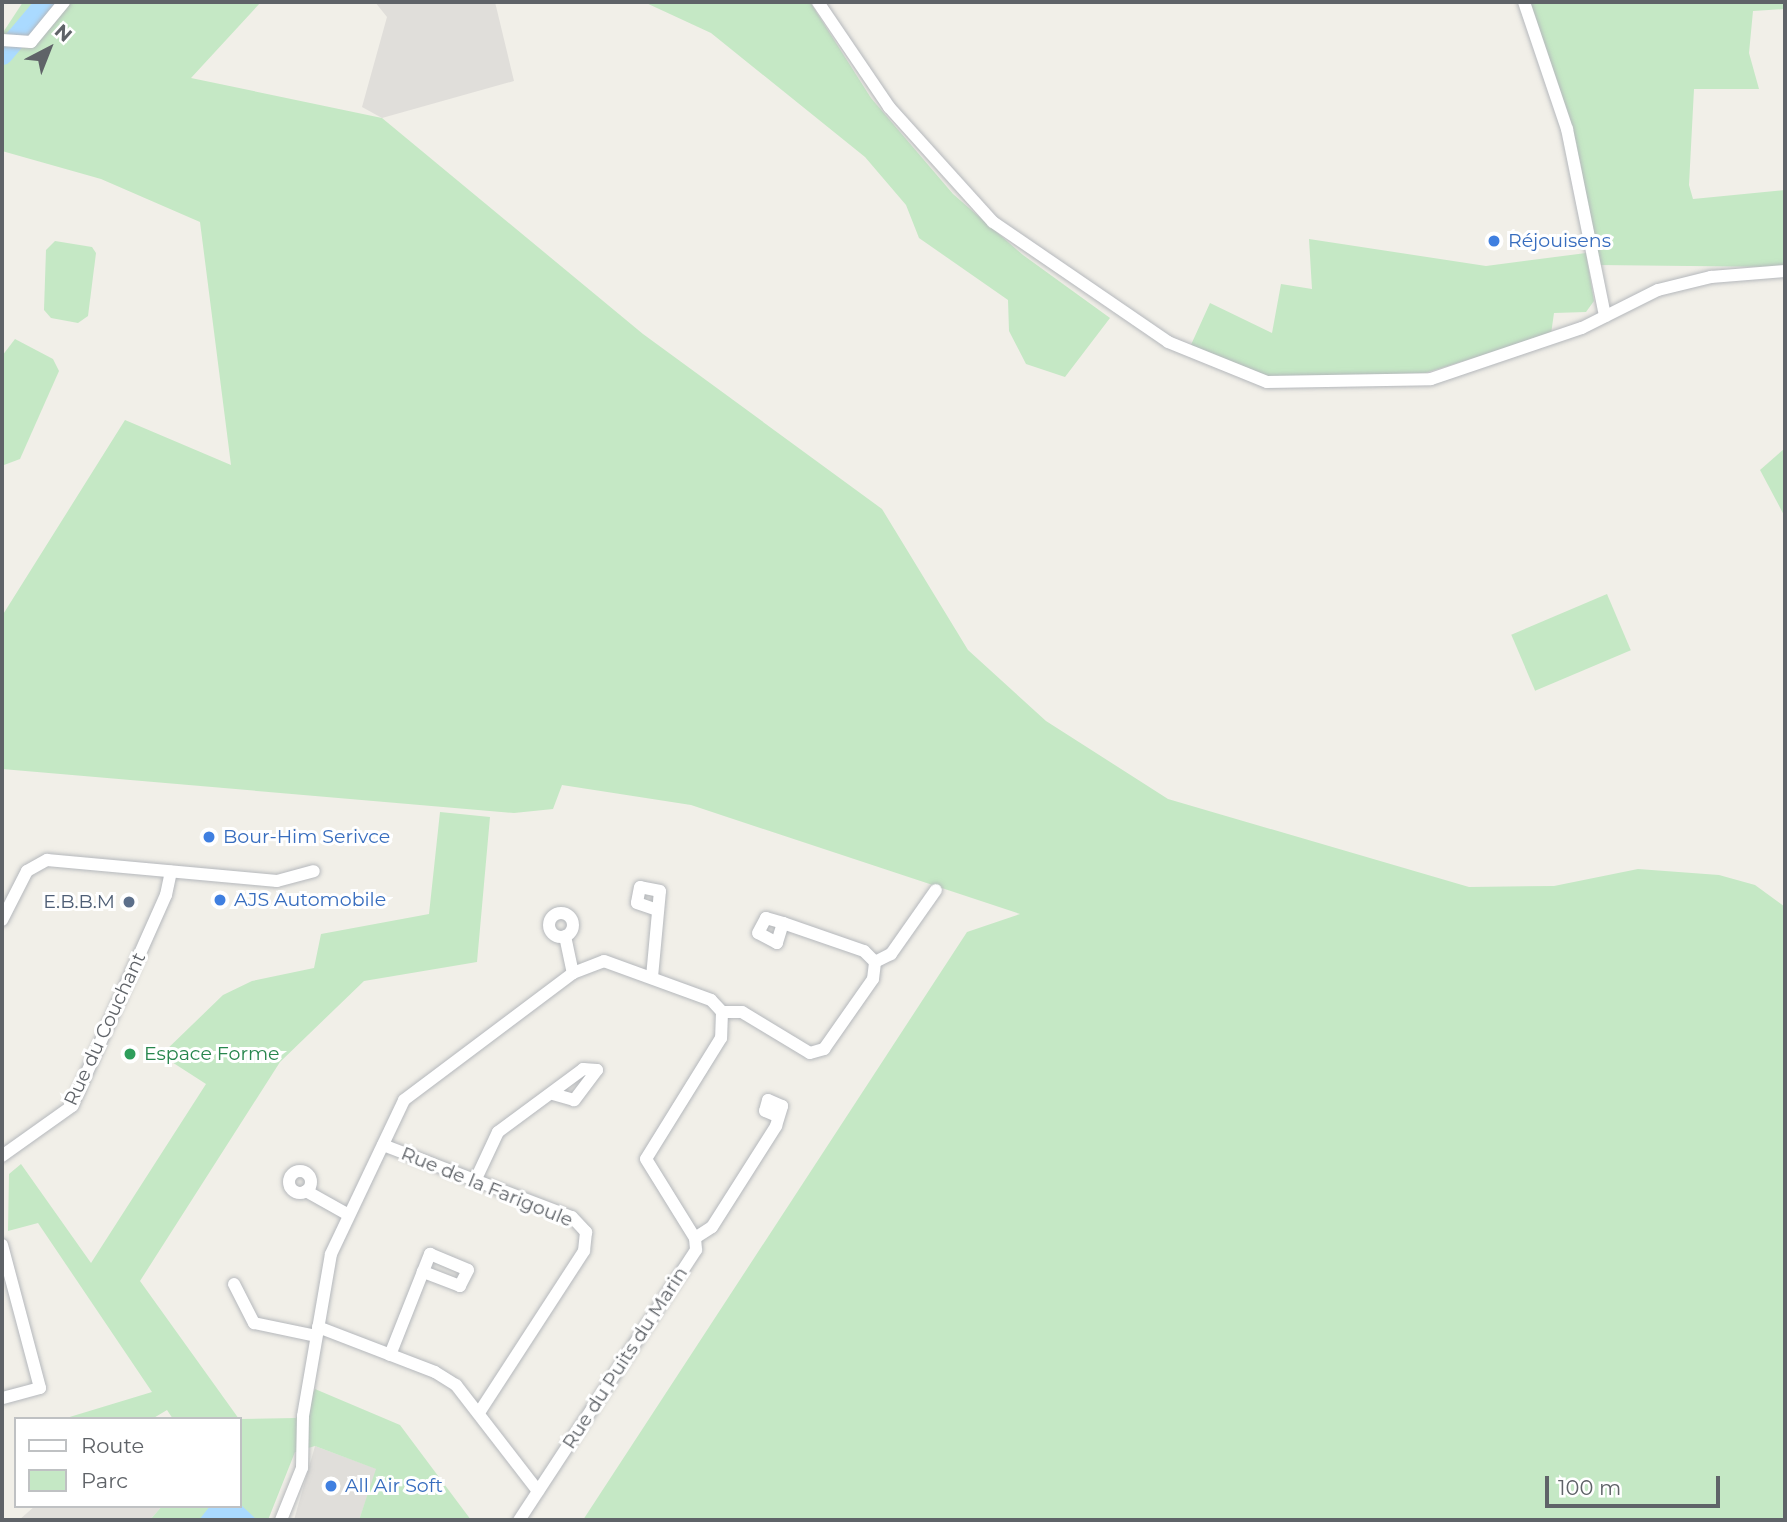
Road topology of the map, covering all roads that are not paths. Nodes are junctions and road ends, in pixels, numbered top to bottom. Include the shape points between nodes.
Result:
1 (64, 2) edge
2 (818, 2) edge
3 (1524, 2) edge
4 (4, 41) edge
5 (1785, 271) edge
6 (1605, 316) junction
7 (314, 871) dead end
8 (171, 872) junction
9 (936, 890) dead end
10 (657, 910) dead end
11 (2, 920) edge
12 (783, 923) dead end
13 (565, 936) dead end
14 (876, 962) junction
15 (573, 973) junction
16 (652, 977) junction
17 (722, 1012) junction
18 (553, 1094) dead end
19 (775, 1115) dead end
20 (383, 1145) junction
21 (2, 1156) edge
22 (475, 1181) junction
23 (306, 1191) dead end
24 (349, 1215) junction
25 (695, 1238) junction
26 (2, 1245) edge
27 (423, 1272) dead end
28 (234, 1284) dead end
29 (317, 1331) junction
30 (390, 1355) junction
31 (2, 1398) edge
32 (480, 1411) junction
33 (538, 1491) junction
34 (281, 1520) edge
35 (519, 1520) edge

1 - 4 street via 27,41
2 - 6 street via 888,107 993,222 1128,319 1234,373 1294,385 1431,379
3 - 6 street via 1567,129
5 - 6 street via 1711,277 1671,287
7 - 8 street via 277,881
8 - 11 street via 65,859 35,864
8 - 21 street, Rue du Couchant via 166,895 72,1106
9 - 14 street via 891,954
10 - 16 street
12 - 14 street via 864,951
13 - 15 street
14 - 17 street via 873,979 829,1044 817,1052 803,1050 742,1012
15 - 16 street via 598,961
15 - 20 street via 415,1088
16 - 17 street via 711,1000
17 - 25 street via 721,1038 646,1159
18 - 22 street via 494,1137
19 - 25 street via 775,1126 712,1227
20 - 22 street, Rue de la Farigoule
20 - 24 street
22 - 32 street, Rue de la Farigoule via 572,1217 586,1232 587,1244
23 - 24 street
24 - 29 street via 331,1254
25 - 33 street, Rue du Puits du Marin via 694,1255
26 - 31 street via 40,1388
27 - 30 street
28 - 29 street via 254,1324
29 - 30 street
29 - 34 street via 303,1416 302,1468
30 - 32 street via 446,1378
32 - 33 street
33 - 35 street, Rue du Puits du Marin

